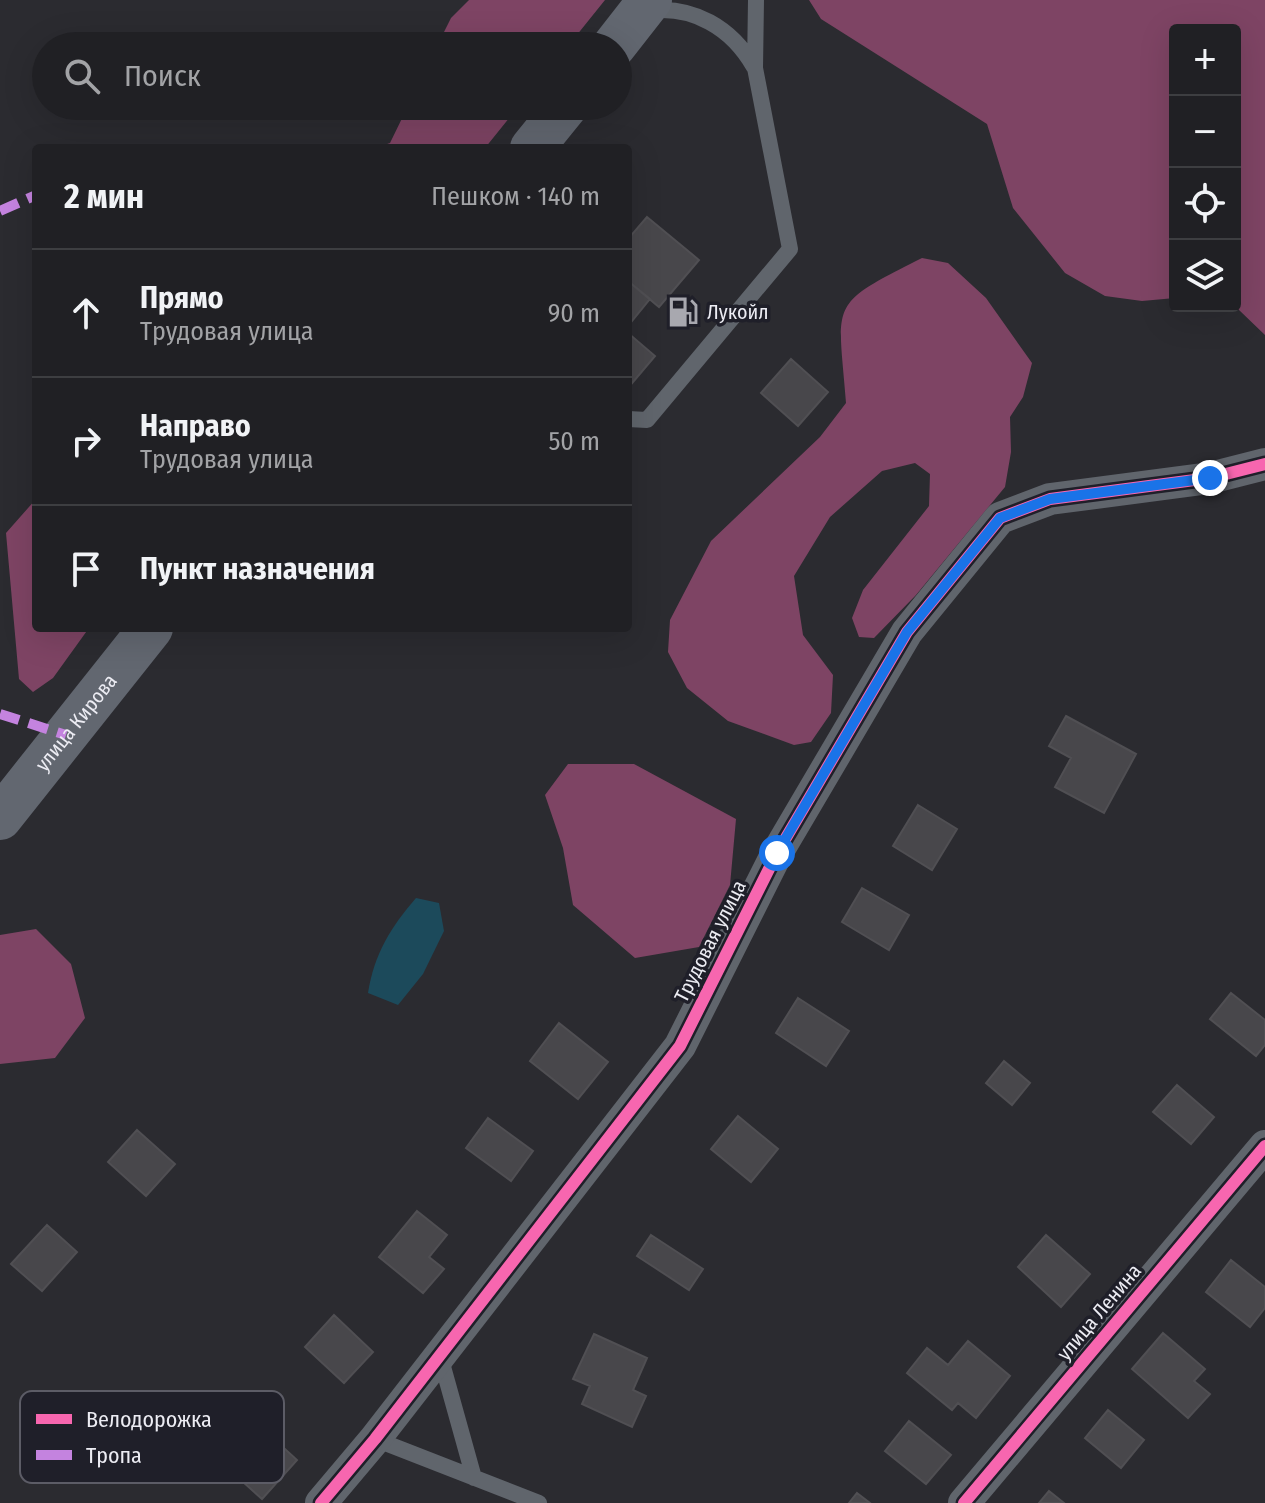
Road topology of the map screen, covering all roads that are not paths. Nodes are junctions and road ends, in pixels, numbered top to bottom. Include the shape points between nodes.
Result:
1 (756, 0) edge
2 (645, 6) edge
3 (625, 32) edge
4 (755, 68) junction
5 (555, 120) edge
6 (535, 144) edge
7 (632, 419) edge
8 (1265, 464) edge
9 (148, 632) edge
10 (0, 818) edge
11 (1265, 1146) edge
12 (440, 1355) junction
13 (375, 1439) junction
14 (474, 1478) junction
15 (321, 1503) edge
16 (539, 1503) edge
17 (964, 1503) edge

1 - 4 lane
2 - 3 main road
2 - 4 lane via 695,14 722,29 743,47
4 - 7 lane via 790,249 647,420
5 - 6 main road
8 - 12 street, Трудовая улица via 1210,478 1050,499 1000,518 907,632 777,853 680,1046
9 - 10 main road, улица Кирова
11 - 17 street, улица Ленина
12 - 13 street, Трудовая улица
12 - 14 lane
13 - 14 lane
13 - 15 street, Трудовая улица
14 - 16 lane

